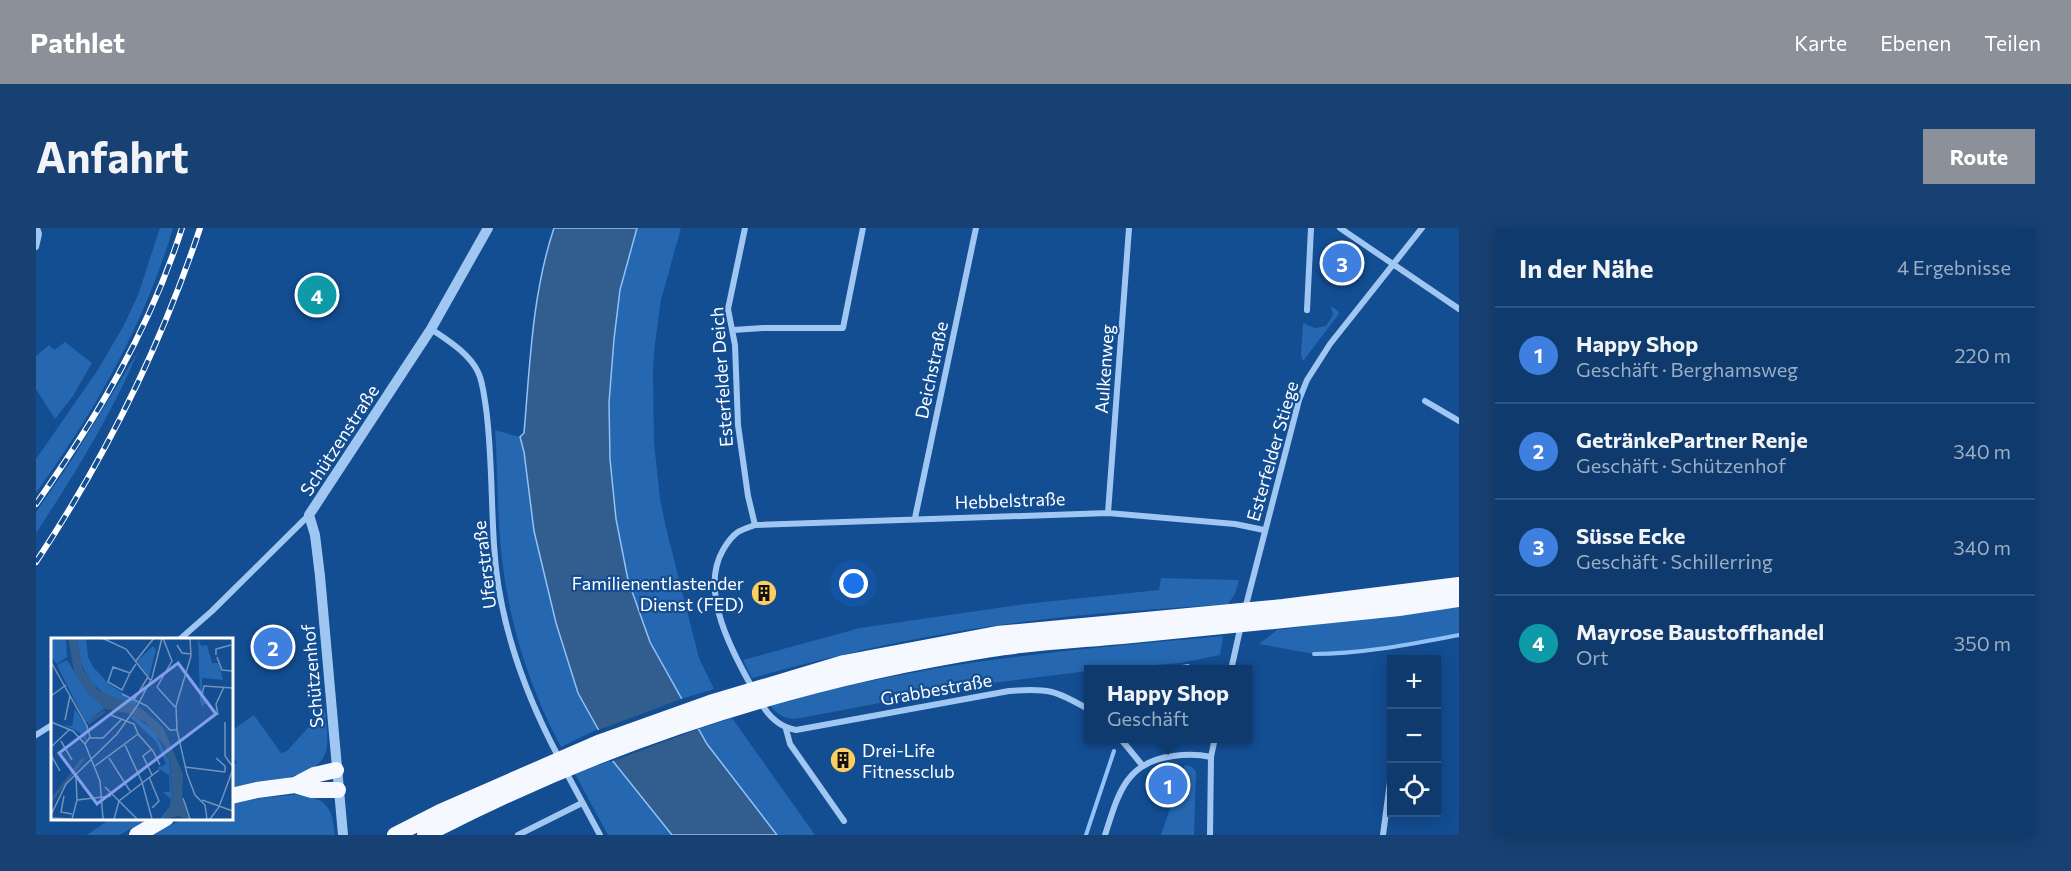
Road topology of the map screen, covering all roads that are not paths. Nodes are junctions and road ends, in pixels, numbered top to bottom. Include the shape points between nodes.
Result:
1 (37, 228) edge
2 (488, 228) edge
3 (744, 228) edge
4 (863, 228) edge
5 (976, 228) edge
6 (1129, 228) edge
7 (1311, 228) edge
8 (1340, 228) edge
9 (1422, 228) edge
10 (36, 247) edge
11 (1392, 265) junction
12 (1459, 309) edge
13 (1307, 310) dead end
14 (431, 329) junction
15 (733, 330) junction
16 (1425, 401) dead end
17 (1459, 421) edge
18 (1108, 513) junction
19 (309, 515) junction
20 (915, 518) junction
21 (755, 525) junction
22 (1264, 530) junction
23 (1459, 585) edge
24 (1459, 599) edge
25 (1283, 614) junction
26 (181, 638) edge
27 (1232, 665) edge
28 (1084, 706) edge
29 (51, 726) edge
30 (786, 729) junction
31 (36, 735) edge
32 (1124, 743) edge
33 (1214, 743) edge
34 (1211, 757) junction
35 (1142, 765) junction
36 (336, 770) junction
37 (547, 771) junction
38 (295, 785) junction
39 (338, 790) junction
40 (232, 796) edge
41 (582, 803) junction
42 (1387, 805) edge
43 (164, 820) edge
44 (844, 821) dead end
45 (137, 835) edge
46 (343, 835) edge
47 (395, 835) edge
48 (425, 835) edge
49 (518, 835) edge
50 (600, 835) edge
51 (1105, 835) edge
52 (1210, 835) edge
53 (1383, 835) edge

1 - 10 street
2 - 14 street, Schützenstraße
3 - 15 street, Esterfelder Deich via 728,309
4 - 15 street via 843,328
5 - 20 street, Deichstraße
6 - 18 street, Aulkenweg
7 - 13 street
8 - 11 street
9 - 11 street, Esterfelder Stiege
11 - 12 street
11 - 22 street, Esterfelder Stiege via 1307,380
14 - 19 street, Schützenstraße
14 - 41 street, Uferstraße via 464,353 478,371 489,428 497,576 512,648 539,720
15 - 21 street, Esterfelder Deich via 738,425
16 - 17 street
18 - 20 street, Hebbelstraße
18 - 22 street, Hebbelstraße
19 - 26 street, Schützenstraße
19 - 36 street, Schützenhof via 320,576
20 - 21 street, Hebbelstraße
21 - 30 street via 728,542 714,573 714,591 738,662 767,713
22 - 27 street, Esterfelder Stiege
23 - 25 highway
24 - 25 highway via 1399,608
25 - 37 highway via 997,634 844,663 769,691 657,720
28 - 30 street, Grabbestraße via 1040,688 805,729
29 - 31 street
30 - 44 street via 790,744
32 - 35 street
33 - 34 street
34 - 35 street via 1185,754
34 - 52 street
35 - 51 street via 1122,789
36 - 38 highway
36 - 39 street, Schützenhof
37 - 47 highway via 440,812
37 - 48 highway
38 - 39 highway via 312,790
38 - 40 highway
39 - 46 street, Schützenhof
41 - 49 street
41 - 50 street, Uferstraße
42 - 53 street
43 - 45 highway

